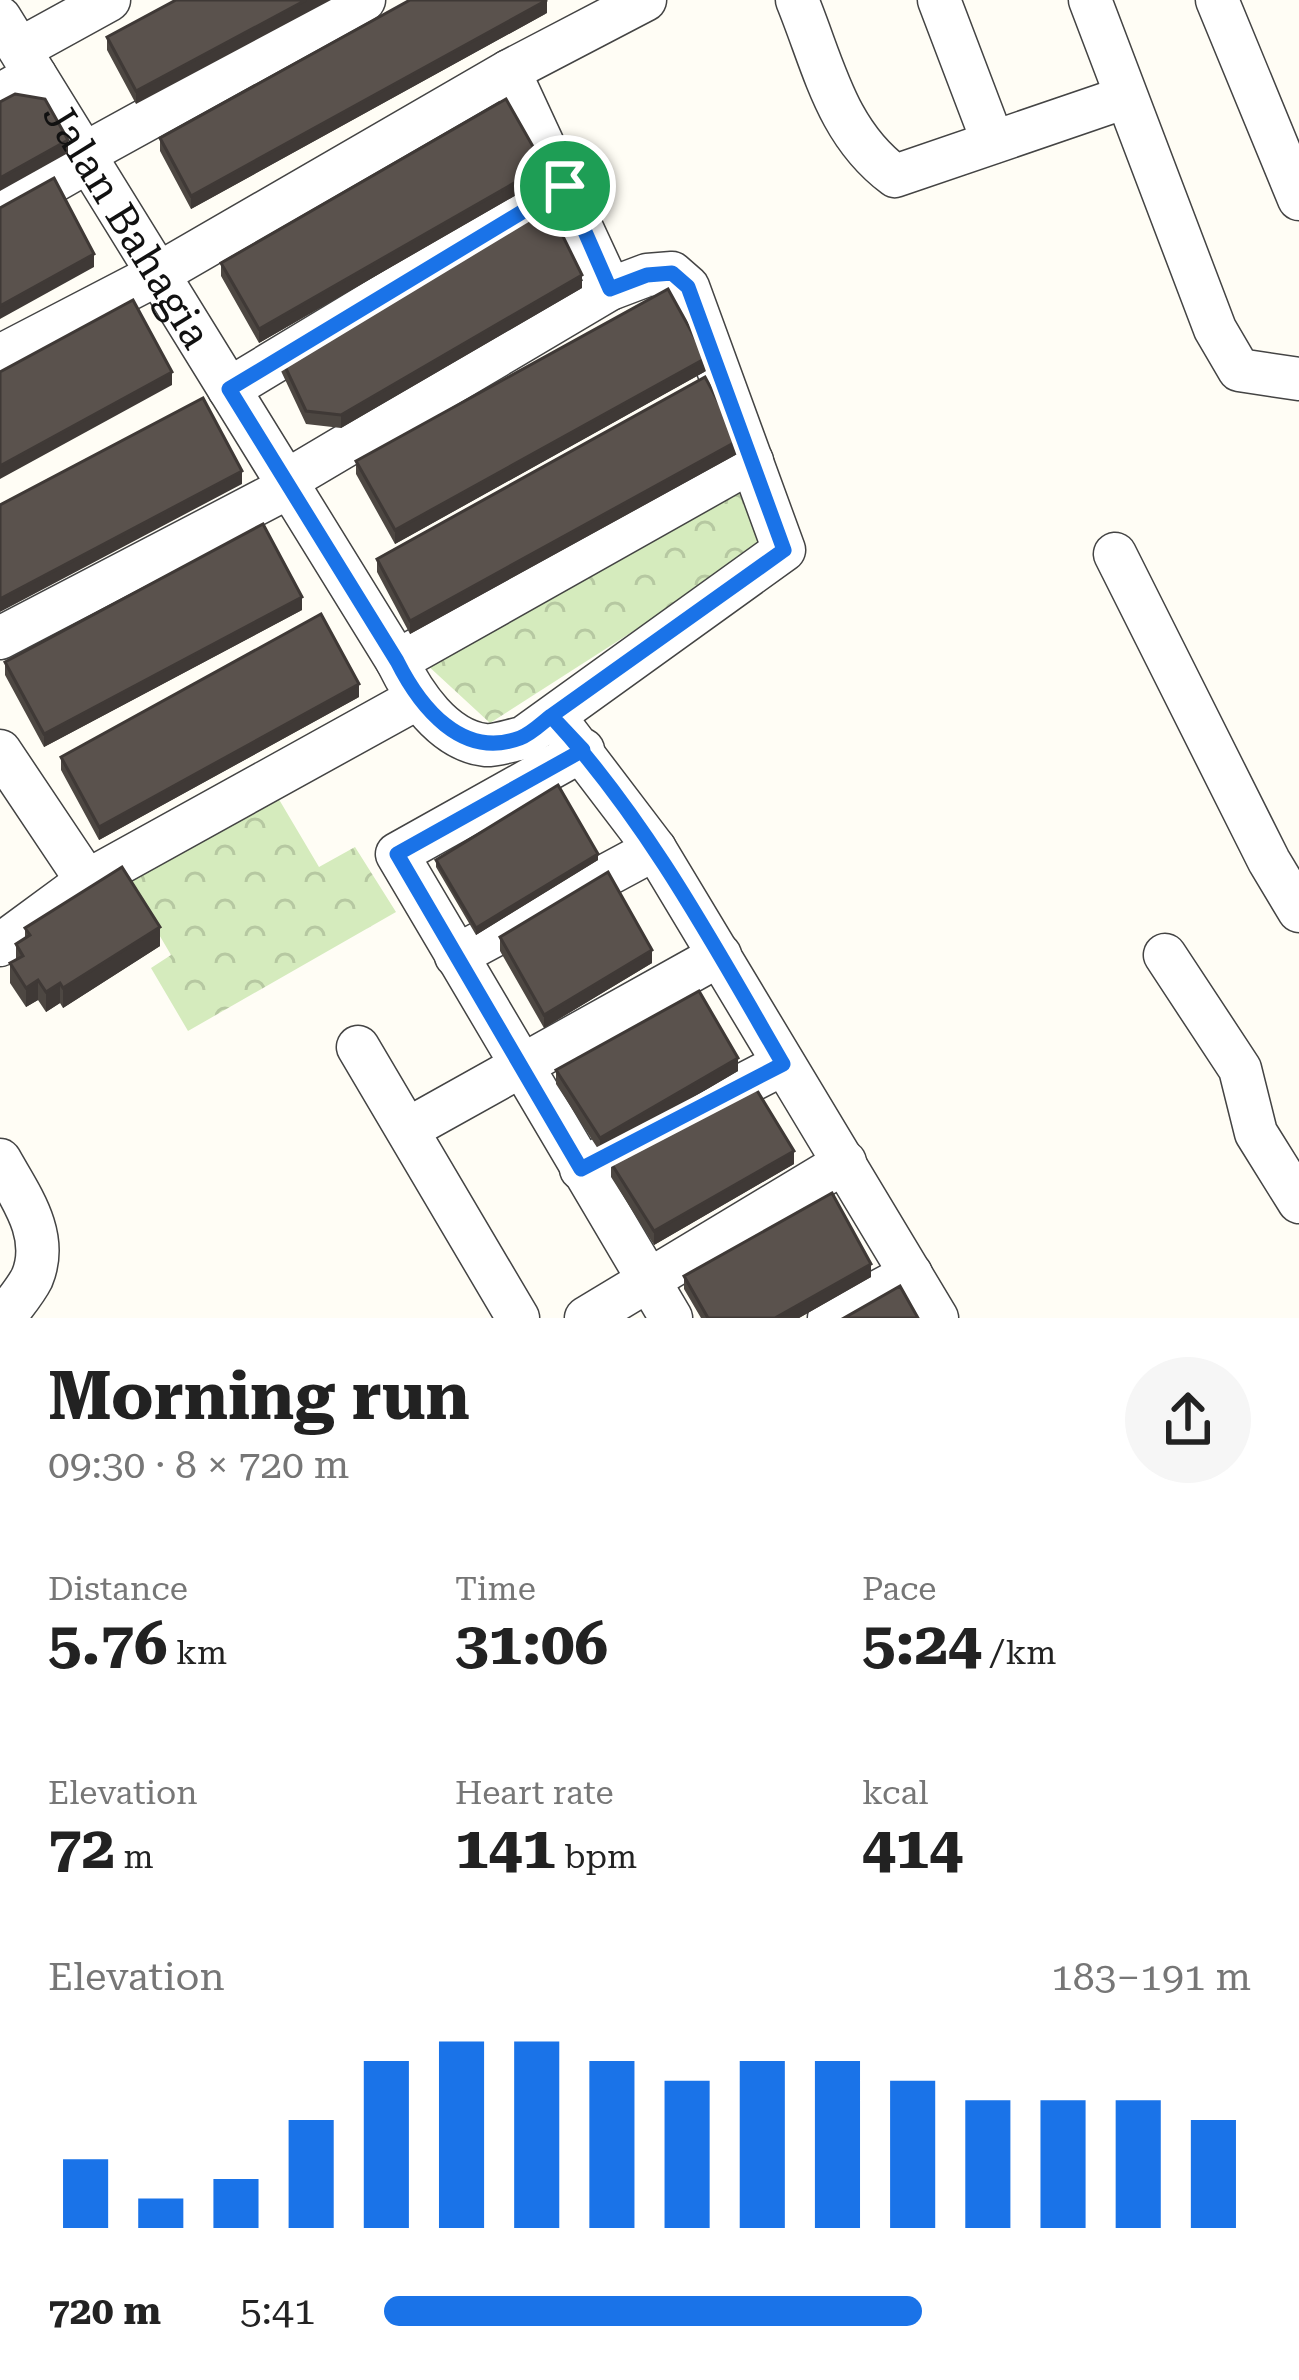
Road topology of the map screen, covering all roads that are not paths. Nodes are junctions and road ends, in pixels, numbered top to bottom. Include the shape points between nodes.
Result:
1 (17, 0) edge
2 (109, 0) edge
3 (364, 0) edge
4 (645, 0) edge
5 (797, 0) edge
6 (938, 0) edge
7 (1090, 0) edge
8 (1217, 0) edge
9 (577, 15) edge
10 (11, 49) edge
11 (509, 71) junction
12 (1126, 97) junction
13 (993, 142) junction
14 (86, 158) junction
15 (565, 186) junction
16 (1299, 199) edge
17 (0, 212) edge
18 (158, 274) junction
19 (610, 289) junction
20 (0, 356) edge
21 (719, 371) junction
22 (1299, 379) edge
23 (229, 389) junction
24 (678, 394) edge
25 (752, 461) junction
26 (288, 484) junction
27 (1115, 554) dead end
28 (388, 556) edge
29 (346, 579) junction
30 (0, 638) edge
31 (397, 661) junction
32 (416, 699) junction
33 (551, 716) junction
34 (583, 750) junction
35 (0, 751) edge
36 (655, 848) junction
37 (86, 880) junction
38 (1299, 911) edge
39 (2, 940) edge
40 (1165, 955) dead end
41 (456, 956) junction
42 (720, 956) junction
43 (358, 1047) dead end
44 (521, 1064) junction
45 (783, 1064) junction
46 (408, 1130) junction
47 (0, 1160) edge
48 (845, 1162) junction
49 (581, 1169) junction
50 (1299, 1202) edge
51 (911, 1274) junction
52 (646, 1279) junction
53 (4, 1318) edge
54 (518, 1318) edge
55 (586, 1318) edge
56 (671, 1318) edge
57 (829, 1318) edge
58 (937, 1318) edge

1 - 10 street
2 - 10 street
3 - 14 street
4 - 9 street
5 - 13 street via 849,131 895,176
6 - 13 street
7 - 12 street
8 - 16 street
9 - 11 street
10 - 14 street, Jalan Bahagia
11 - 15 street
11 - 18 street
12 - 13 street
12 - 22 street via 1215,329 1239,370
14 - 17 street
14 - 18 street, Jalan Bahagia
15 - 19 street
15 - 23 street
18 - 20 street
18 - 23 street, Jalan Bahagia
19 - 21 street via 672,273 688,287
19 - 26 street
21 - 24 street
21 - 25 street
23 - 26 street, Jalan Bahagia
25 - 31 street
25 - 33 street via 784,550
26 - 29 street, Jalan Bahagia
26 - 30 street
27 - 38 street
28 - 29 street
29 - 31 street, Jalan Bahagia
31 - 32 street, Jalan Bahagia
32 - 33 street, Jalan Bahagia via 484,745 523,738
32 - 37 street
33 - 34 street
34 - 36 street
34 - 41 street via 397,854
35 - 37 street
36 - 41 street
36 - 42 street
37 - 39 street
40 - 50 street via 1240,1069 1256,1132
41 - 44 street
42 - 44 street
42 - 45 street
43 - 46 street
44 - 46 street
44 - 49 street
45 - 48 street
45 - 49 street
46 - 54 street
47 - 53 street via 33,1218 38,1246 32,1276
48 - 51 street
48 - 52 street
49 - 52 street
51 - 57 street
51 - 58 street
52 - 55 street
52 - 56 street

